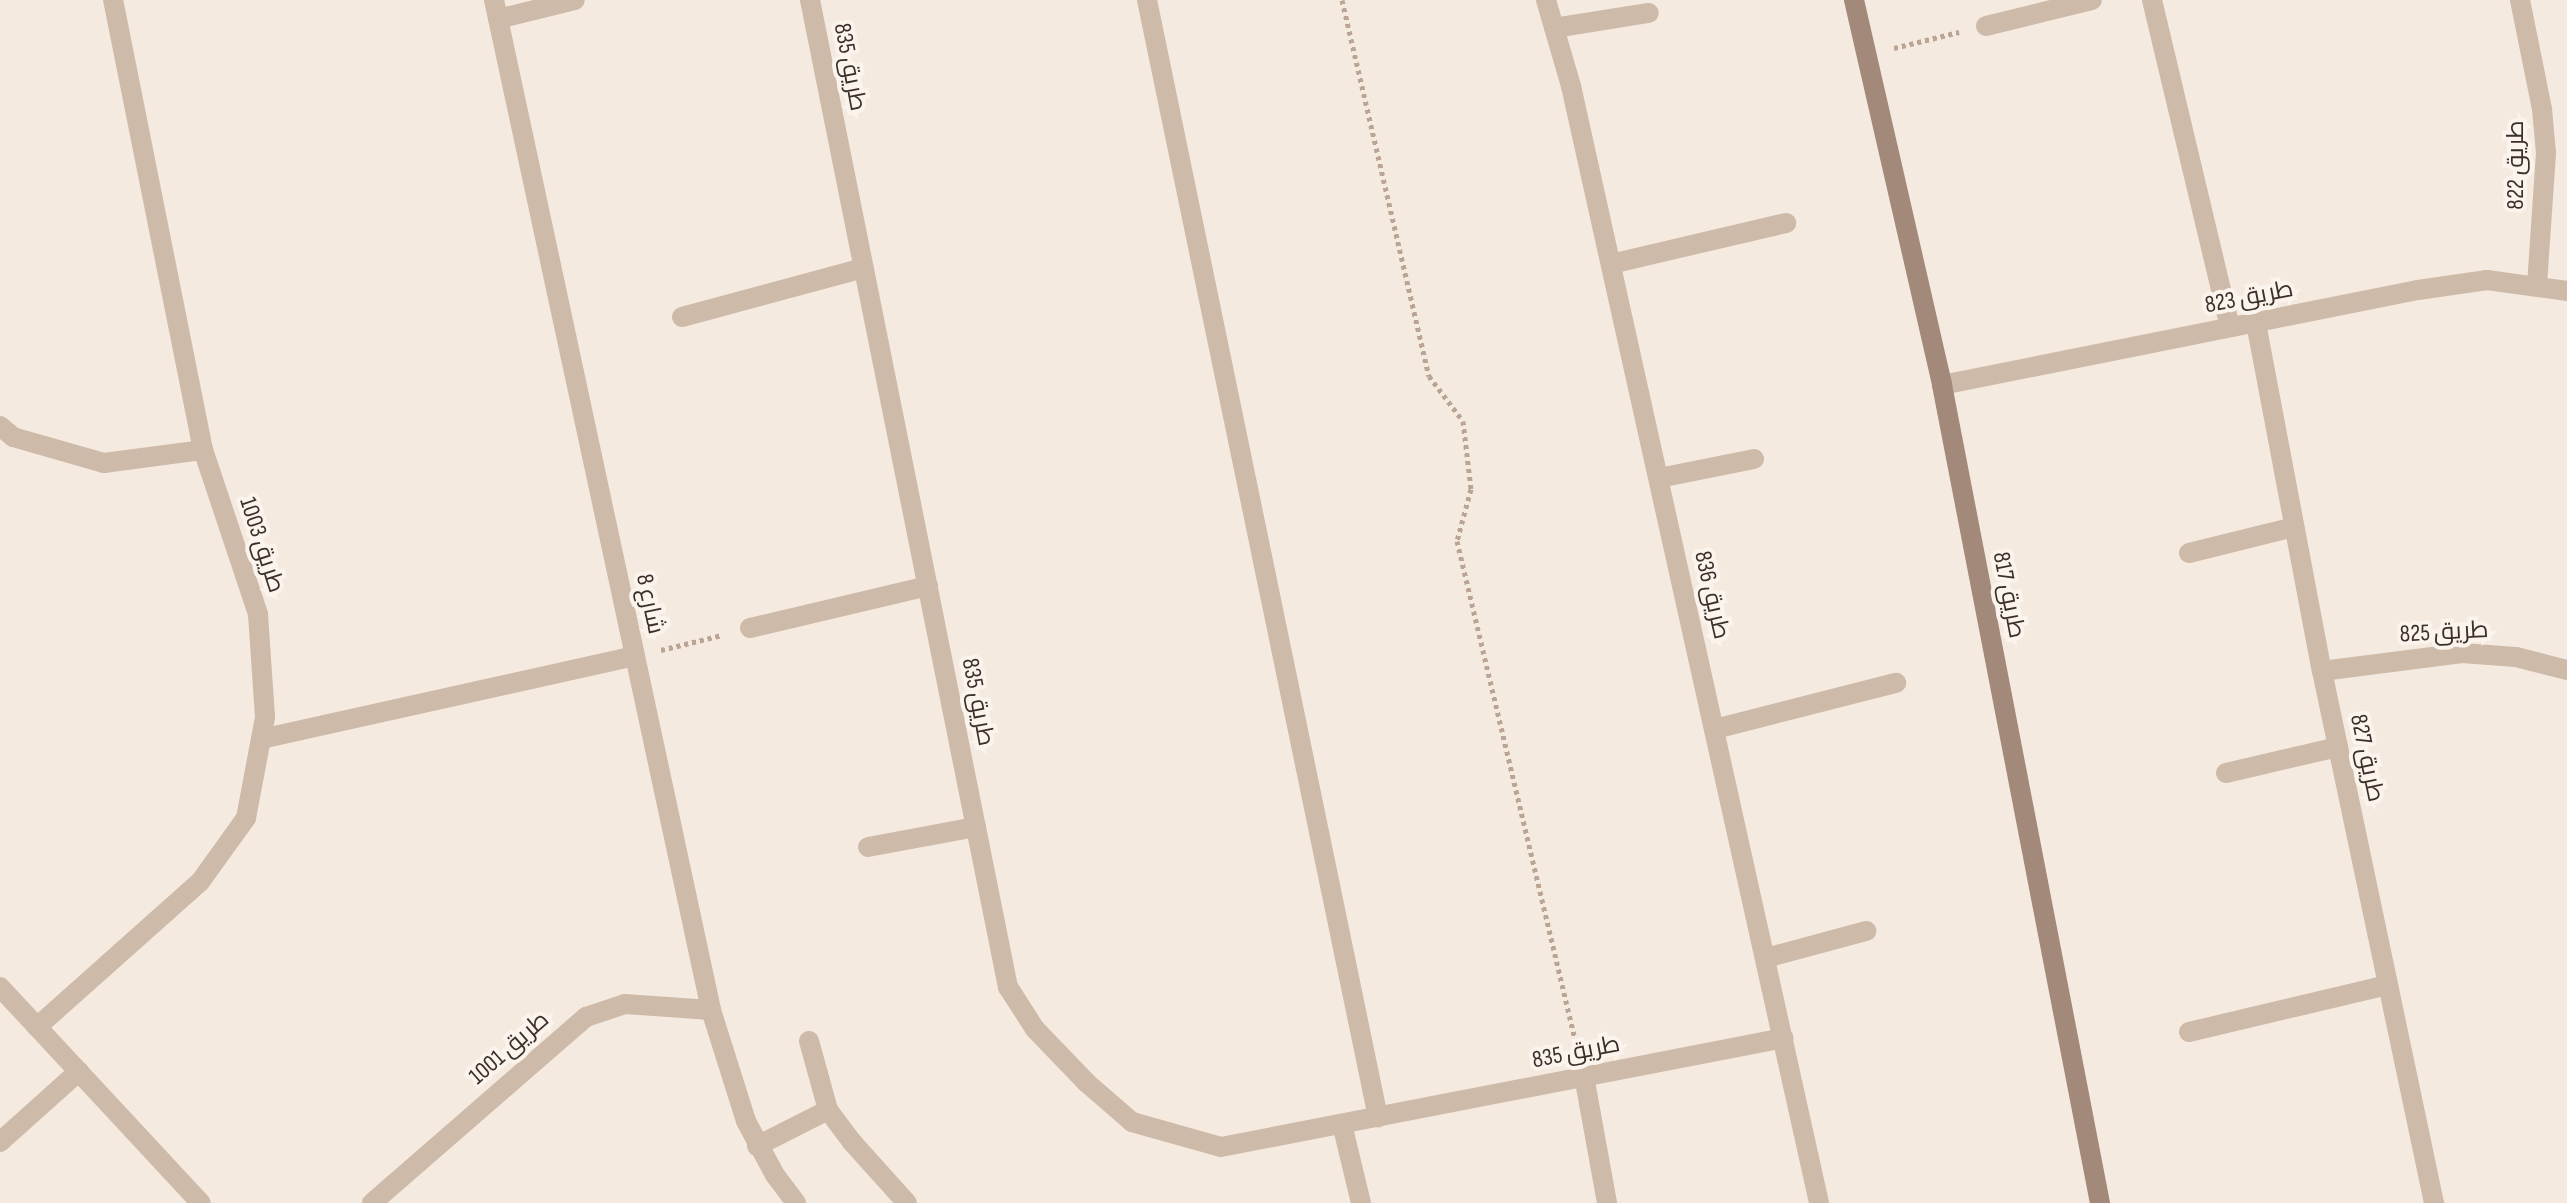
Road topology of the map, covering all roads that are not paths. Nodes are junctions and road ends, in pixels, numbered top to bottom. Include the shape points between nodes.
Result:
1 (113, 0) edge
2 (575, 0) edge
3 (810, 0) edge
4 (1147, 0) edge
5 (1546, 0) edge
6 (1854, 0) edge
7 (2092, 0) edge
8 (2152, 0) edge
9 (2520, 0) edge
10 (496, 9) edge
11 (1649, 13) dead end
12 (1986, 26) road end
13 (1554, 28) junction
14 (1786, 223) dead end
15 (1611, 264) junction
16 (864, 268) junction
17 (2537, 285) junction
18 (2567, 291) edge
19 (682, 317) dead end
20 (2256, 323) junction
21 (2230, 327) junction
22 (1942, 385) junction
23 (0, 426) edge
24 (203, 450) junction
25 (1754, 459) dead end
26 (1659, 478) junction
27 (2294, 527) junction
28 (2189, 553) dead end
29 (928, 586) junction
30 (750, 628) road end
31 (635, 656) junction
32 (2567, 670) edge
33 (2322, 671) junction
34 (1896, 683) dead end
35 (1715, 729) junction
36 (261, 739) junction
37 (2338, 747) junction
38 (2226, 773) dead end
39 (976, 827) junction
40 (868, 847) dead end
41 (1866, 931) dead end
42 (1766, 958) junction
43 (2388, 985) junction
44 (0, 987) edge
45 (711, 1010) junction
46 (37, 1027) junction
47 (2189, 1032) dead end
48 (1784, 1038) junction
49 (809, 1041) dead end
50 (79, 1071) junction
51 (1584, 1076) junction
52 (828, 1110) junction
53 (1378, 1117) junction
54 (1342, 1124) junction
55 (0, 1142) edge
56 (757, 1146) junction
57 (201, 1203) edge
58 (372, 1203) edge
59 (796, 1203) edge
60 (907, 1203) edge
61 (1361, 1203) edge
62 (1607, 1203) edge
63 (1819, 1203) edge
64 (2100, 1203) edge
65 (2434, 1203) edge

1 - 24 street, طريق 1003
2 - 10 street
3 - 16 street, طريق 835
4 - 53 street
5 - 13 street, طريق 836
6 - 22 street, طريق 817
7 - 12 street
8 - 21 street
9 - 17 street, طريق 822 via 2546,153
10 - 31 street, شارع 8
11 - 13 street
13 - 15 street, طريق 836
14 - 15 street
15 - 26 street, طريق 836
16 - 19 street
16 - 29 street, طريق 835
17 - 18 street, طريق 823
17 - 20 street, طريق 823 via 2487,280
20 - 21 street, طريق 823
20 - 27 street, طريق 827
21 - 22 street, طريق 823
22 - 64 street, طريق 817
23 - 24 street via 13,437 104,463
24 - 36 street, طريق 1003 via 258,614 265,717
25 - 26 street
26 - 35 street, طريق 836
27 - 28 street
27 - 33 street, طريق 827
29 - 30 street
29 - 39 street, طريق 835
31 - 36 street
31 - 45 street, شارع 8
32 - 33 street, طريق 825 via 2516,657 2462,653
33 - 37 street, طريق 827
34 - 35 street
35 - 42 street, طريق 836
36 - 46 street, طريق 1003 via 246,818 200,882
37 - 38 street
37 - 43 street, طريق 827
39 - 40 street
39 - 54 street, طريق 835 via 1008,987 1035,1029 1132,1122 1221,1147
41 - 42 street
42 - 48 street, طريق 836
43 - 47 street
43 - 65 street, طريق 827
44 - 46 street
45 - 56 street, شارع 8
45 - 58 street, طريق 1001 via 635,1003 586,1017
46 - 50 street
48 - 51 street, طريق 835
48 - 63 street, طريق 836
49 - 52 street
50 - 55 street
50 - 57 street
51 - 53 street, طريق 835
51 - 62 street
52 - 56 street
52 - 60 street
53 - 54 street, طريق 835
54 - 61 street
56 - 59 street, شارع 8

